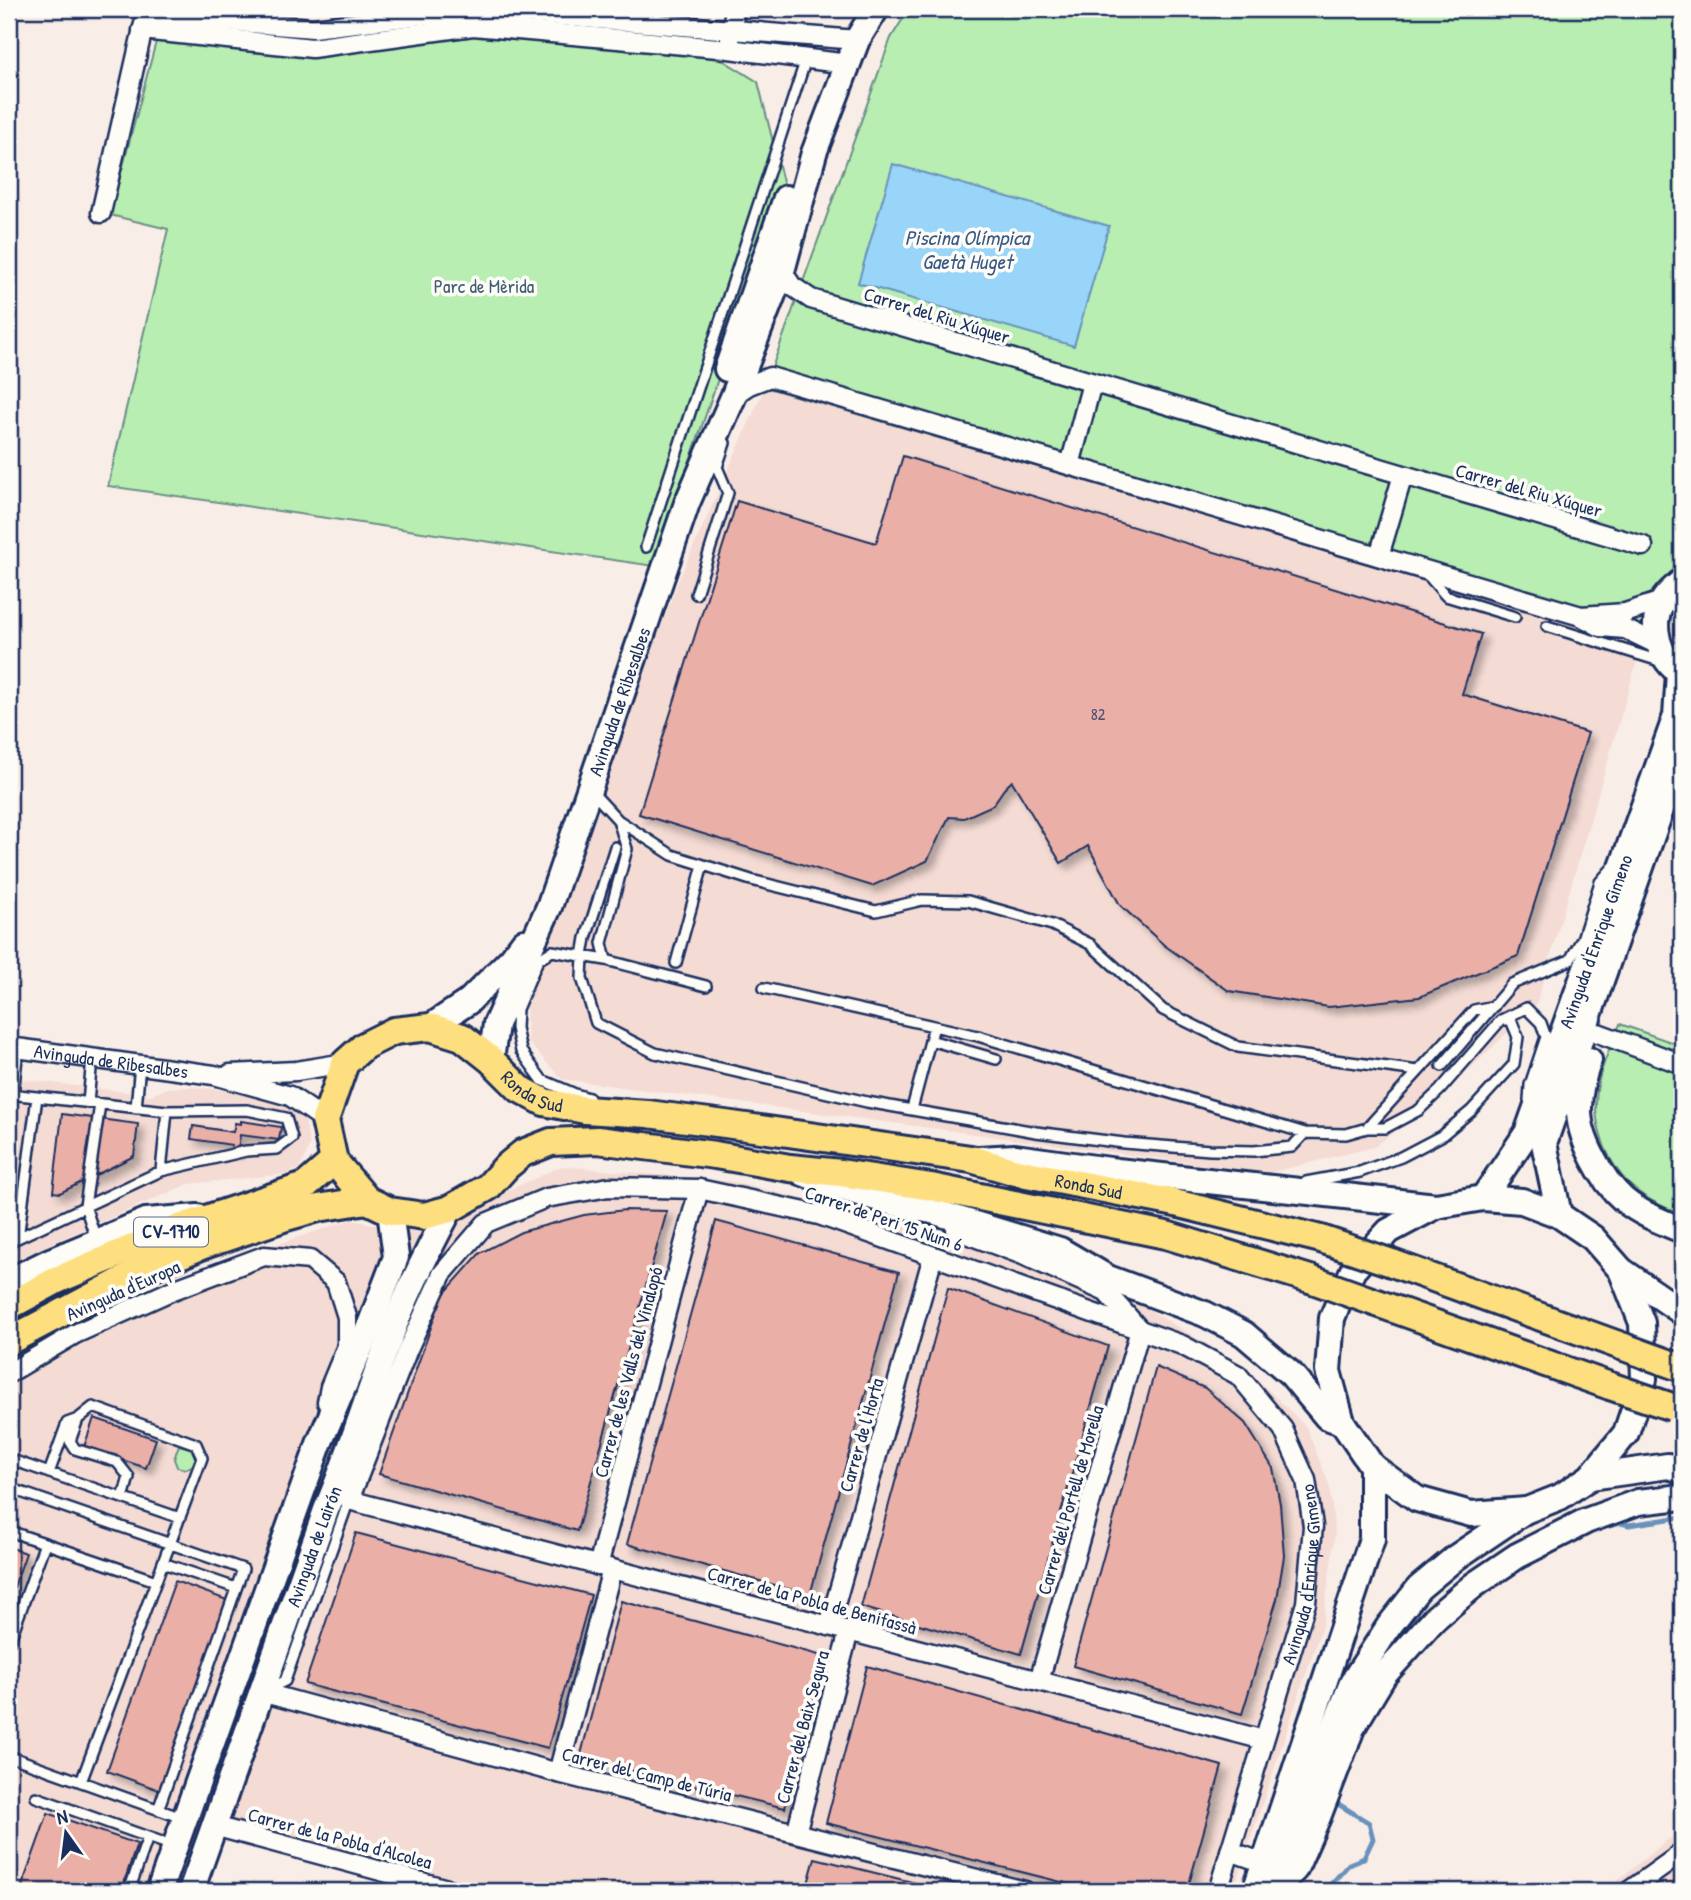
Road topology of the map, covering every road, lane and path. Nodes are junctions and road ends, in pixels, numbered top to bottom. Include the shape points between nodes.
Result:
1 (735, 9) edge
2 (876, 9) edge
3 (258, 16) edge
4 (341, 17) edge
5 (518, 17) edge
6 (429, 18) edge
7 (173, 20) edge
8 (614, 23) edge
9 (732, 30) junction
10 (857, 40) junction
11 (257, 42) junction
12 (340, 44) junction
13 (729, 49) junction
14 (806, 59) junction
15 (848, 64) junction
16 (101, 213) dead end
17 (774, 264) junction
18 (737, 367) junction
19 (770, 377) junction
20 (1092, 383) junction
21 (720, 429) junction
22 (722, 455) junction
23 (1070, 465) junction
24 (1403, 475) junction
25 (689, 496) junction
26 (1643, 546) dead end
27 (646, 547) dead end
28 (1379, 556) junction
29 (1422, 569) junction
30 (1682, 581) edge
31 (696, 594) dead end
32 (1662, 601) junction
33 (1581, 616) junction
34 (1515, 617) dead end
35 (1547, 626) dead end
36 (1672, 664) edge
37 (1682, 750) edge
38 (589, 789) junction
39 (618, 820) junction
40 (615, 846) dead end
41 (1630, 846) junction
42 (703, 865) junction
43 (549, 907) junction
44 (583, 956) junction
45 (606, 960) junction
46 (676, 964) dead end
47 (1602, 980) junction
48 (706, 986) dead end
49 (764, 988) dead end
50 (1494, 1006) junction
51 (1501, 1020) junction
52 (934, 1026) junction
53 (430, 1027) junction
54 (1598, 1033) junction
55 (930, 1040) junction
56 (13, 1047) edge
57 (92, 1058) junction
58 (491, 1059) junction
59 (996, 1059) dead end
60 (345, 1063) junction
61 (140, 1064) junction
62 (1682, 1065) edge
63 (1442, 1066) dead end
64 (1418, 1071) junction
65 (214, 1074) junction
66 (11, 1095) edge
67 (37, 1097) junction
68 (88, 1103) junction
69 (100, 1104) junction
70 (136, 1108) junction
71 (912, 1109) junction
72 (167, 1111) junction
73 (648, 1114) junction
74 (325, 1120) junction
75 (1367, 1128) junction
76 (1305, 1132) junction
77 (1527, 1133) junction
78 (971, 1159) junction
79 (334, 1161) junction
80 (790, 1168) junction
81 (161, 1171) junction
82 (1238, 1184) junction
83 (699, 1189) junction
84 (1483, 1198) junction
85 (378, 1205) junction
86 (85, 1206) junction
87 (905, 1206) junction
88 (1436, 1206) junction
89 (450, 1209) junction
90 (1559, 1215) junction
91 (213, 1216) junction
92 (486, 1223) joint
93 (1682, 1230) edge
94 (13, 1240) edge
95 (97, 1241) junction
96 (933, 1256) junction
97 (1621, 1270) junction
98 (9, 1281) edge
99 (9, 1306) edge
100 (1682, 1312) edge
101 (1140, 1330) junction
102 (9, 1341) edge
103 (1682, 1368) edge
104 (9, 1373) edge
105 (1677, 1408) edge
106 (78, 1419) junction
107 (1342, 1422) junction
108 (319, 1444) junction
109 (9, 1459) edge
110 (1372, 1466) junction
111 (1682, 1470) edge
112 (49, 1473) junction
113 (351, 1474) junction
114 (1590, 1477) junction
115 (9, 1488) edge
116 (1682, 1497) edge
117 (123, 1498) junction
118 (349, 1500) junction
119 (1527, 1510) junction
120 (180, 1518) junction
121 (9, 1531) edge
122 (45, 1543) junction
123 (170, 1544) junction
124 (163, 1563) junction
125 (605, 1567) junction
126 (156, 1581) junction
127 (236, 1588) junction
128 (829, 1626) junction
129 (849, 1631) junction
130 (9, 1643) edge
131 (1039, 1681) junction
132 (261, 1692) junction
133 (1264, 1740) junction
134 (9, 1756) edge
135 (558, 1773) junction
136 (81, 1782) junction
137 (36, 1797) dead end
138 (158, 1810) junction
139 (184, 1819) junction
140 (214, 1826) junction
141 (796, 1833) junction
142 (148, 1837) junction
143 (175, 1846) junction
144 (1230, 1851) junction
145 (1682, 1853) edge
146 (1264, 1863) junction
147 (197, 1890) edge
148 (129, 1891) edge
149 (159, 1891) edge
150 (455, 1891) edge
151 (1024, 1891) edge
152 (1218, 1891) edge
153 (1255, 1891) edge
154 (1268, 1891) edge
155 (1273, 1891) edge
156 (1629, 1891) edge

1 - 9 street
2 - 10 main road, Avinguda de Ribesalbes
3 - 4 street via 313,28
3 - 7 street
3 - 11 street
4 - 6 street
4 - 12 street
5 - 6 street via 473,26
5 - 8 street
6 - 12 street
7 - 11 street
7 - 16 street via 144,22
8 - 9 street
8 - 13 street
9 - 10 street
9 - 13 street
10 - 15 main road, Avinguda de Ribesalbes
11 - 12 street via 312,48
13 - 14 street
14 - 15 street
14 - 18 lane
15 - 17 main road, Avinguda de Ribesalbes via 814,153 788,193
17 - 18 main road, Avinguda de Ribesalbes
17 - 20 street, Carrer del Riu Xúquer via 792,286 811,299
18 - 19 street
18 - 19 street
18 - 21 main road, Avinguda de Ribesalbes
18 - 22 lane via 739,402
18 - 25 main road, Avinguda de Ribesalbes via 699,449
18 - 27 lane
19 - 23 street
20 - 23 street
20 - 24 street, Carrer del Riu Xúquer
21 - 22 lane
21 - 25 main road, Avinguda de Ribesalbes
22 - 31 lane via 717,467 728,493
23 - 28 street
24 - 26 street, Carrer del Riu Xúquer
24 - 28 street
25 - 38 main road, Avinguda de Ribesalbes
28 - 29 street
29 - 33 street
29 - 34 lane via 1446,596
30 - 32 main road
32 - 33 street via 1625,613
32 - 36 main road, Avinguda d'Enrique Gimeno via 1656,622
33 - 36 street via 1601,627 1625,629
35 - 36 lane
36 - 41 main road, Avinguda d'Enrique Gimeno via 1676,716
37 - 47 main road, Avinguda d'Enrique Gimeno
38 - 39 lane
38 - 43 main road, Avinguda de Ribesalbes
39 - 42 lane via 672,855
39 - 45 lane via 627,849 602,943
40 - 44 lane
41 - 50 lane via 1600,883 1582,939 1570,960 1512,984
41 - 77 main road, Avinguda d'Enrique Gimeno
42 - 46 lane
42 - 64 lane via 876,911 922,900 968,901 1052,925 1090,944 1163,1010 1238,1047
43 - 53 main road, Avinguda de Ribesalbes via 512,958 468,1002
43 - 58 main road, Avinguda de Ribesalbes via 496,1024
44 - 45 lane
44 - 71 lane via 582,978 596,1023 655,1053
44 - 73 lane via 552,951 538,960 517,1009 521,1051 542,1080
45 - 48 lane
47 - 54 main road
47 - 90 main road, Avinguda d'Enrique Gimeno via 1544,1143
49 - 52 lane
50 - 63 lane
50 - 64 lane via 1474,1010
51 - 75 lane via 1419,1110 1385,1128
51 - 77 lane via 1526,1007 1541,1023 1546,1037 1530,1085
51 - 82 lane via 1511,1020 1518,1037 1514,1064 1441,1136 1360,1172 1306,1182
52 - 55 lane
52 - 76 lane
53 - 58 main road, Ronda Sud via 462,1037
53 - 60 main road via 394,1031 364,1046
54 - 62 street
54 - 93 main road via 1582,1081 1579,1111 1588,1150 1624,1200
55 - 59 lane
55 - 71 lane
56 - 57 street, Avinguda de Ribesalbes
56 - 66 lane
57 - 61 street, Avinguda de Ribesalbes
57 - 68 lane
58 - 73 main road, Ronda Sud via 520,1089 544,1102
60 - 65 street, Avinguda de Ribesalbes via 296,1071
60 - 74 main road
61 - 65 street, Avinguda de Ribesalbes
61 - 70 lane
64 - 75 lane
65 - 74 street, Avinguda de Ribesalbes via 290,1096
66 - 67 lane
67 - 68 lane
67 - 94 lane
68 - 69 lane
69 - 70 lane
69 - 86 lane
70 - 72 lane
71 - 76 lane via 1036,1132 1210,1150 1292,1147
72 - 81 lane
72 - 81 lane via 247,1110 286,1118 292,1138 277,1149 246,1151
73 - 78 main road, Ronda Sud
74 - 79 main road
75 - 76 lane via 1346,1134
77 - 84 main road, Avinguda d'Enrique Gimeno
78 - 82 main road via 1015,1157
78 - 103 main road, Ronda Sud, bridge via 1321,1239
79 - 85 main road
79 - 91 main road, CV-1710 via 305,1186
80 - 87 main road
80 - 89 main road, Ronda Sud via 597,1140 551,1142 523,1153 488,1187
80 - 105 main road, Ronda Sud, bridge via 931,1187 1153,1232 1310,1279
81 - 86 lane
82 - 88 main road
83 - 92 street, Carrer de Peri 15 Num 6 via 609,1187 546,1198
83 - 96 street, Carrer de Peri 15 Num 6 via 819,1215
83 - 125 street, Carrer de les Valls del Vinalopó
84 - 88 main road
84 - 90 main road via 1522,1201
85 - 89 main road via 424,1216
85 - 102 main road, CV-1710 via 318,1208 201,1246 136,1273
85 - 108 main road, Avinguda de Lairón via 396,1257
86 - 94 lane
86 - 95 lane
87 - 101 street via 1106,1292
87 - 107 main road via 1060,1250 1108,1278 1205,1314 1244,1334 1291,1374 1327,1417
88 - 107 main road via 1389,1231 1353,1270 1332,1318 1328,1371
89 - 113 main road, Avinguda de Lairón via 421,1262 389,1338
90 - 97 main road via 1594,1238
91 - 95 main road via 145,1221
91 - 99 main road, CV-1710 via 57,1280
92 - 113 street, Avinguda de Lairón via 442,1273
95 - 98 main road
96 - 101 street, Carrer de Peri 15 Num 6
96 - 128 street, Carrer de l'Horta
97 - 100 main road
97 - 114 main road via 1642,1323 1644,1379 1626,1433
101 - 131 street, Carrer del Portell de Morella
101 - 133 street, Avinguda d'Enrique Gimeno via 1182,1345 1238,1376 1283,1429 1306,1480 1312,1526 1306,1604
104 - 108 street, Avinguda d'Europa via 75,1334 173,1290 264,1256 310,1260 336,1282 347,1317 347,1346 330,1387
106 - 112 lane via 67,1423
106 - 117 lane via 70,1441 75,1450 117,1462 129,1477
106 - 120 lane via 93,1407 196,1444 202,1458
107 - 110 main road
108 - 139 main road, Avinguda de Lairón
109 - 112 lane
110 - 119 main road via 1417,1499 1471,1514
110 - 146 main road via 1372,1539
111 - 114 main road via 1668,1466
112 - 117 lane
113 - 118 street, Avinguda de Lairón
113 - 132 main road, Avinguda de Lairón via 326,1510
114 - 119 main road via 1560,1497
115 - 123 lane
116 - 155 main road via 1639,1502 1586,1521 1517,1556 1435,1618 1384,1675 1352,1728 1295,1869
117 - 120 lane
118 - 125 street, Carrer de la Pobla de Benifassà
118 - 132 lane via 285,1681
119 - 154 main road via 1419,1588 1390,1626 1352,1683
120 - 123 lane
121 - 122 lane
122 - 126 lane
122 - 130 lane
123 - 124 lane
123 - 127 lane via 243,1569
124 - 126 lane
124 - 127 lane
125 - 128 street, Carrer de la Pobla de Benifassà
125 - 135 street, Carrer de les Valls del Vinalopó
126 - 136 lane
127 - 138 lane
128 - 129 street, Carrer de la Pobla de Benifassà
129 - 131 street, Carrer de la Pobla de Benifassà
129 - 141 street, Carrer del Baix Segura
131 - 133 street, Carrer de la Pobla de Benifassà
132 - 135 street, Carrer del Camp de Túria
132 - 140 main road, Avinguda de Lairón
133 - 144 street, Avinguda d'Enrique Gimeno
134 - 136 lane
135 - 141 street, Carrer del Camp de Túria
136 - 138 lane
137 - 142 lane
138 - 139 lane
139 - 143 main road, Avinguda de Lairón
140 - 147 main road, Avinguda de Lairón
140 - 150 street, Carrer de la Pobla d'Alcolea
141 - 151 street, Carrer del Camp de Túria
142 - 143 lane
142 - 148 lane
143 - 149 main road, Avinguda de Lairón
144 - 146 street
144 - 152 street, Avinguda d'Enrique Gimeno
145 - 156 street
146 - 153 main road

